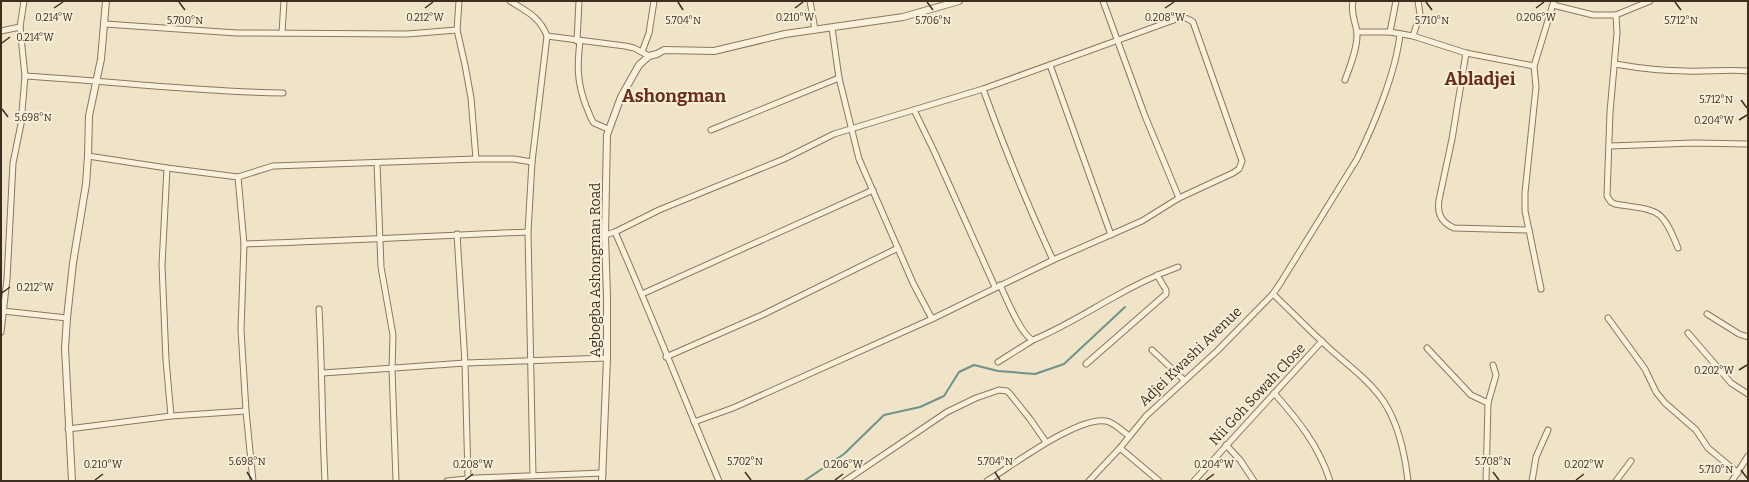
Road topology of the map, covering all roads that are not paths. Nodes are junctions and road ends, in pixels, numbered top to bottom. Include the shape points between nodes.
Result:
1 (24, 1) edge
2 (106, 1) edge
3 (284, 1) edge
4 (459, 1) edge
5 (510, 1) edge
6 (579, 1) edge
7 (654, 1) edge
8 (810, 1) edge
9 (959, 1) edge
10 (1103, 1) edge
11 (1353, 1) edge
12 (1396, 1) edge
13 (1418, 1) edge
14 (1650, 1) edge
15 (1553, 3) edge
16 (1616, 15) junction
17 (105, 24) junction
18 (20, 27) junction
19 (832, 28) junction
20 (457, 30) junction
21 (815, 30) junction
22 (1, 31) edge
23 (1357, 32) junction
24 (1390, 32) junction
25 (282, 33) junction
26 (1400, 34) junction
27 (547, 36) junction
28 (1413, 36) junction
29 (578, 41) junction
30 (1118, 41) junction
31 (642, 52) junction
32 (1466, 53) junction
33 (649, 56) junction
34 (1615, 64) junction
35 (1050, 65) junction
36 (1534, 66) junction
37 (1748, 71) edge
38 (25, 76) junction
39 (839, 78) junction
40 (96, 80) junction
41 (1345, 80) dead end
42 (983, 89) junction
43 (283, 93) dead end
44 (914, 110) junction
45 (852, 128) junction
46 (608, 129) junction
47 (711, 130) dead end
48 (1748, 144) edge
49 (1610, 146) junction
50 (88, 156) junction
51 (476, 159) junction
52 (532, 162) junction
53 (377, 163) junction
54 (168, 168) junction
55 (238, 176) junction
56 (873, 190) junction
57 (1179, 198) junction
58 (1529, 230) junction
59 (528, 232) junction
60 (615, 232) junction
61 (457, 234) junction
62 (605, 235) junction
63 (1111, 235) junction
64 (380, 240) junction
65 (244, 244) junction
66 (898, 248) junction
67 (1678, 248) dead end
68 (1053, 260) junction
69 (1178, 267) dead end
70 (1157, 275) junction
71 (998, 286) junction
72 (1541, 289) dead end
73 (642, 294) junction
74 (1273, 294) junction
75 (319, 309) dead end
76 (3, 311) junction
77 (1708, 314) dead end
78 (66, 318) junction
79 (1608, 318) dead end
80 (932, 319) junction
81 (1, 332) edge
82 (1688, 333) dead end
83 (1748, 337) edge
84 (1033, 340) junction
85 (1322, 342) junction
86 (1427, 348) dead end
87 (1152, 350) dead end
88 (666, 357) junction
89 (607, 358) junction
90 (532, 360) junction
91 (998, 362) dead end
92 (465, 363) junction
93 (1086, 364) dead end
94 (1493, 365) dead end
95 (392, 369) junction
96 (323, 373) junction
97 (1184, 380) junction
98 (1274, 393) junction
99 (1748, 394) edge
100 (1488, 403) junction
101 (246, 412) junction
102 (171, 416) junction
103 (694, 422) junction
104 (68, 429) junction
105 (1548, 430) dead end
106 (1129, 436) junction
107 (1046, 442) junction
108 (1226, 445) junction
109 (1120, 448) junction
110 (1748, 456) edge
111 (1631, 461) dead end
112 (603, 473) junction
113 (1738, 473) junction
114 (532, 475) junction
115 (468, 478) junction
116 (72, 481) edge
117 (253, 481) edge
118 (325, 481) edge
119 (396, 481) edge
120 (447, 481) edge
121 (602, 481) edge
122 (719, 481) edge
123 (845, 481) edge
124 (988, 481) edge
125 (1089, 481) edge
126 (1159, 481) edge
127 (1194, 481) edge
128 (1254, 481) edge
129 (1330, 481) edge
130 (1408, 481) edge
131 (1486, 481) edge
132 (1532, 481) edge
133 (1616, 481) edge
134 (1732, 481) edge

1 - 18 street
2 - 17 street
3 - 25 street
4 - 20 street
5 - 27 street via 533,15 544,27
6 - 29 street
7 - 31 street via 649,33
8 - 21 street
9 - 19 street via 903,17
10 - 30 street
11 - 23 street via 1352,15
12 - 24 street
13 - 28 street via 1420,14
14 - 16 street
15 - 16 street via 1593,15
15 - 36 street
16 - 34 street
17 - 25 street via 237,33
17 - 40 street
18 - 22 street
18 - 38 street
19 - 21 street
19 - 39 street
20 - 25 street via 407,34
20 - 51 street via 471,98
21 - 33 street via 756,40 714,51 664,50
23 - 24 street
23 - 41 street via 1352,61
24 - 26 street
26 - 28 street
26 - 74 street, Adjei Kwashi Avenue via 1387,84 1365,143
27 - 29 street
27 - 52 street
28 - 32 street
29 - 31 street via 625,46
29 - 46 street via 578,78 581,92 594,123
30 - 35 street
30 - 57 street via 1148,124
30 - 57 street via 1182,17 1193,22 1242,161 1233,174
31 - 33 street
32 - 36 street
32 - 58 street via 1439,200 1440,217 1445,224 1454,228
33 - 46 street, Agbogba Ashongman Road via 639,65 621,97
34 - 37 street via 1686,72 1732,69
34 - 49 street via 1610,112
35 - 42 street
35 - 63 street
36 - 58 street via 1536,87 1525,193
38 - 40 street
38 - 76 street via 21,124 13,163
39 - 45 street
39 - 47 street
40 - 43 street via 210,91
40 - 50 street via 89,116
42 - 44 street
42 - 68 street via 1011,164
44 - 45 street
44 - 71 street
45 - 56 street via 859,159
45 - 60 street via 659,210
46 - 62 street, Agbogba Ashongman Road
48 - 49 street
49 - 67 street via 1607,196 1615,204 1657,212 1669,226
50 - 54 street
50 - 78 street
51 - 52 street via 514,159
51 - 53 street
52 - 59 street
53 - 55 street via 273,166
53 - 64 street
54 - 55 street
54 - 102 street via 162,265
55 - 65 street
56 - 66 street
56 - 73 street
57 - 63 street via 1142,221
58 - 72 street
59 - 61 street
59 - 90 street
60 - 62 street
60 - 73 street
61 - 64 street
61 - 92 street
62 - 89 street, Agbogba Ashongman Road
63 - 68 street
64 - 65 street
64 - 95 street via 381,267 393,335
65 - 101 street via 241,330
66 - 80 street
66 - 88 street via 762,315
68 - 71 street
69 - 70 street
70 - 84 street via 1063,327
70 - 93 street via 1166,294
71 - 80 street
71 - 84 street via 1022,330
73 - 88 street
74 - 85 street
74 - 97 street, Adjei Kwashi Avenue via 1217,351
75 - 96 street
76 - 78 street
76 - 81 street
77 - 83 street
78 - 104 street
79 - 113 street via 1645,369 1656,392 1665,403 1696,430 1708,448
80 - 103 street via 733,408
82 - 99 street via 1731,383
84 - 91 street
85 - 98 street, Nii Goh Sowah Close
85 - 130 street via 1374,388 1385,404 1401,442
86 - 100 street via 1471,395
87 - 97 street
88 - 103 street
89 - 90 street
89 - 112 street, Agbogba Ashongman Road
90 - 92 street
90 - 114 street
92 - 95 street
92 - 115 street
94 - 100 street via 1496,375
95 - 96 street
95 - 119 street
96 - 118 street via 321,407
97 - 106 street, Adjei Kwashi Avenue
98 - 108 street, Nii Goh Sowah Close
98 - 129 street via 1314,443
100 - 131 street
101 - 102 street
101 - 117 street
102 - 104 street
103 - 122 street
104 - 116 street
105 - 132 street via 1536,457
106 - 107 street via 1114,424 1097,421 1084,424
106 - 109 street, Adjei Kwashi Avenue
107 - 123 street via 1010,394 998,390 947,412
107 - 124 street
108 - 127 street, Nii Goh Sowah Close
108 - 128 street
109 - 125 street, Adjei Kwashi Avenue
109 - 126 street
110 - 113 street
111 - 133 street
112 - 114 street
112 - 121 street, Agbogba Ashongman Road
113 - 134 street
114 - 115 street
115 - 120 street

